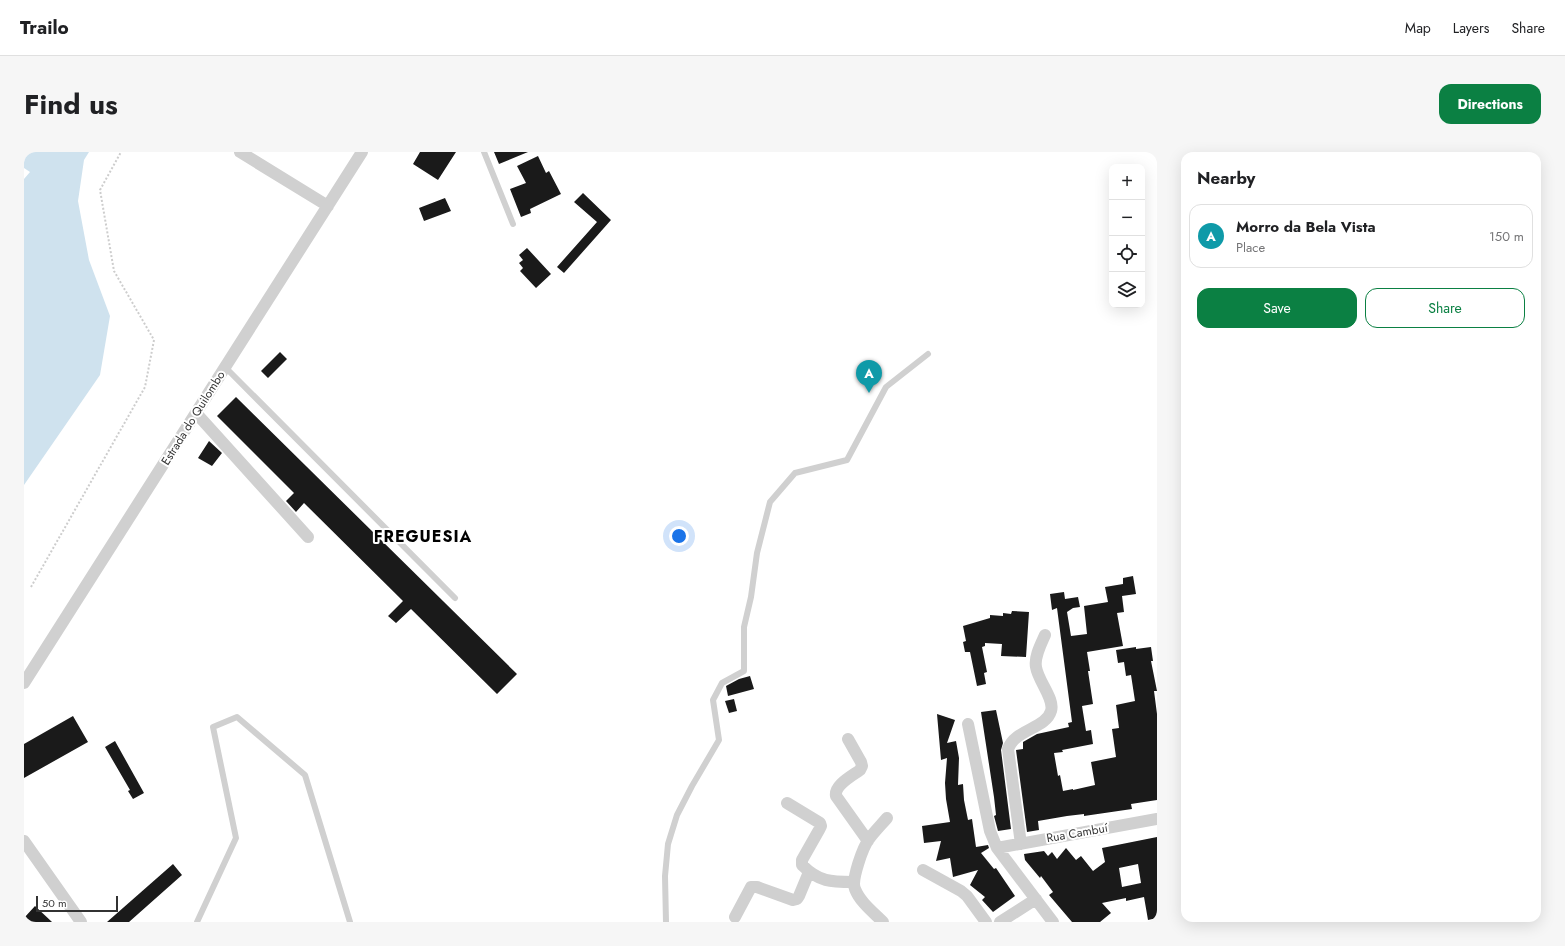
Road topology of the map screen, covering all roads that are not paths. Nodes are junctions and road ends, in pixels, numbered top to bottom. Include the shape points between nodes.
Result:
1 (240, 152) edge
2 (362, 152) edge
3 (484, 152) edge
4 (258, 157) edge
5 (328, 206) junction
6 (513, 224) dead end
7 (928, 354) dead end
8 (226, 367) junction
9 (196, 413) junction
10 (308, 536) dead end
11 (455, 598) dead end
12 (1045, 635) dead end
13 (24, 683) edge
14 (968, 724) dead end
15 (848, 739) dead end
16 (787, 803) dead end
17 (887, 818) dead end
18 (1157, 819) edge
19 (868, 840) junction
20 (24, 841) edge
21 (1021, 844) junction
22 (997, 848) junction
23 (923, 870) dead end
24 (809, 872) junction
25 (853, 882) junction
26 (1036, 899) junction
27 (735, 917) dead end
28 (82, 922) edge
29 (197, 922) edge
30 (350, 922) edge
31 (666, 922) edge
32 (883, 922) edge
33 (986, 922) edge
34 (1000, 922) edge
35 (1053, 922) edge

1 - 4 street
2 - 5 street, Estrada do Quilombo
3 - 6 lane
4 - 5 street
5 - 8 street, Estrada do Quilombo
7 - 31 lane via 886,387 847,460 795,473 770,502 757,553 744,627 744,671 722,683 713,700 719,740 677,815 668,844 665,876
8 - 9 street, Estrada do Quilombo
8 - 11 lane
9 - 10 street
9 - 13 street, Estrada do Quilombo
12 - 21 street via 1036,666 1052,706 1051,712 1042,722 1023,732 1008,749
14 - 22 street via 990,831
15 - 19 street via 862,766 837,787 835,792
16 - 24 street via 820,823 819,830 802,860 802,865
17 - 19 street
18 - 21 street, Rua Cambuí
19 - 25 street
20 - 28 street
21 - 22 street, Rua Cambuí
22 - 26 street
23 - 33 street via 961,890
24 - 25 street via 831,882
24 - 27 street via 797,899 751,887
25 - 32 street via 862,900
26 - 34 street
26 - 35 street
29 - 30 lane via 236,838 213,726 237,717 305,775

